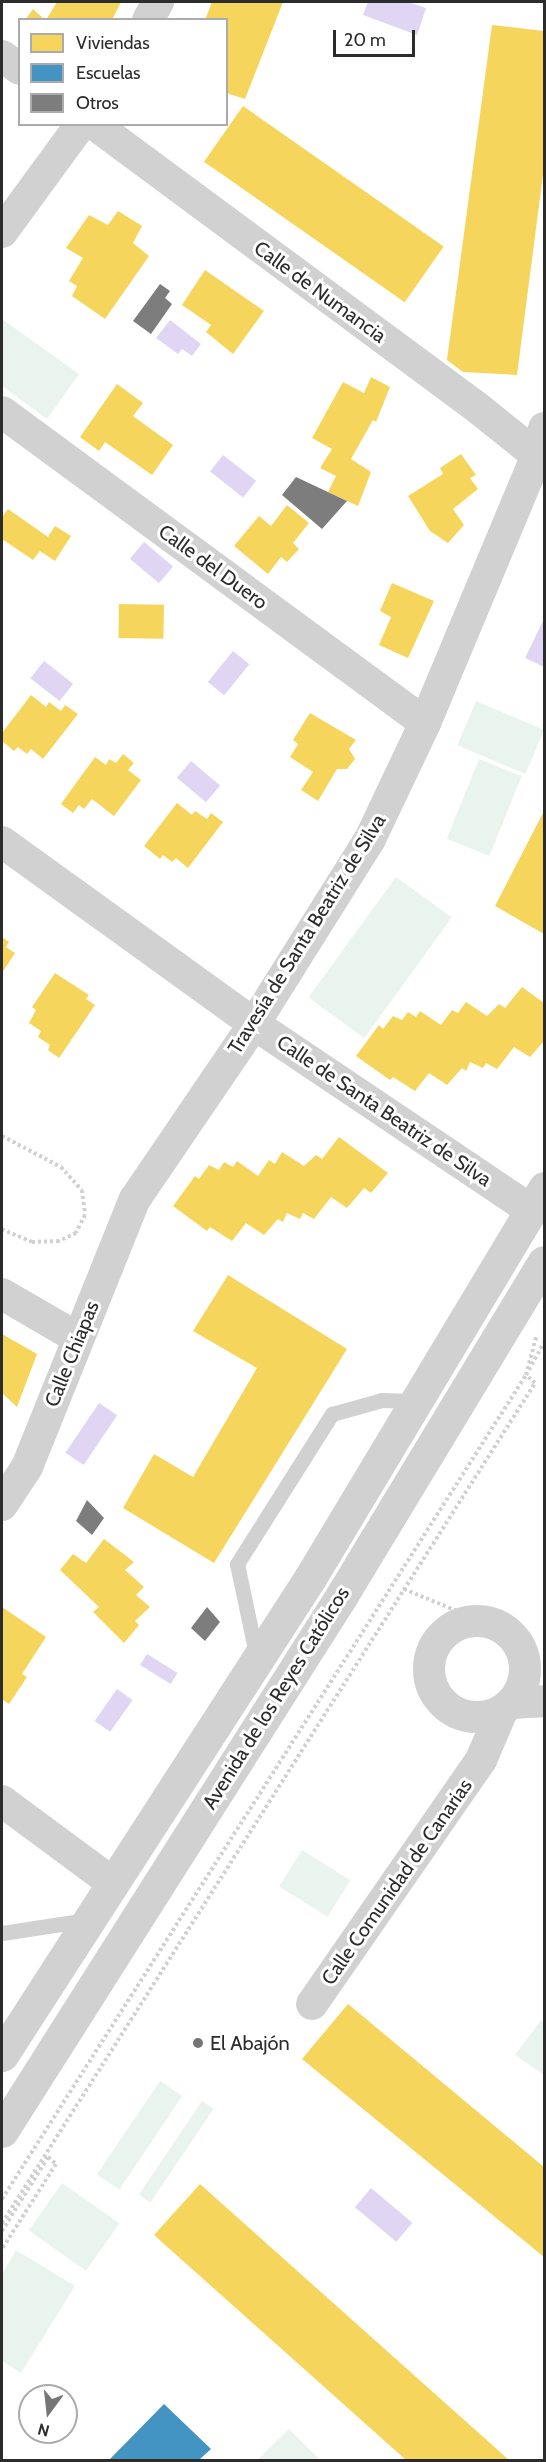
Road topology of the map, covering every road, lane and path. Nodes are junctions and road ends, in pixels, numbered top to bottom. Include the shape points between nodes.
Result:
1 (158, 2) edge
2 (149, 18) edge
3 (2, 56) edge
4 (18, 68) edge
5 (80, 126) edge
6 (97, 126) edge
7 (2, 232) edge
8 (2, 412) edge
9 (542, 448) edge
10 (425, 723) junction
11 (2, 842) edge
12 (254, 1024) junction
13 (2, 1136) edge
14 (135, 1199) joint
15 (538, 1200) edge
16 (2, 1229) edge
17 (544, 1262) edge
18 (2, 1294) edge
19 (537, 1335) dead end
20 (78, 1338) junction
21 (544, 1344) edge
22 (526, 1375) junction
23 (417, 1401) junction
24 (2, 1505) edge
25 (404, 1589) junction
26 (488, 1623) junction
27 (544, 1647) edge
28 (257, 1659) junction
29 (544, 1701) edge
30 (506, 1707) junction
31 (464, 1716) junction
32 (481, 1760) junction
33 (2, 1801) edge
34 (113, 1883) junction
35 (90, 1920) junction
36 (2, 1933) edge
37 (312, 2004) dead end
38 (2, 2055) edge
39 (2, 2131) edge
40 (2, 2199) edge
41 (2, 2223) edge
42 (2, 2231) edge
43 (2, 2249) edge

1 - 2 street
3 - 4 street
5 - 7 street
6 - 9 street, Calle de Numancia via 479,409
8 - 10 street, Calle del Duero
9 - 10 street, Travesía de Santa Beatriz de Silva
10 - 12 street, Travesía de Santa Beatriz de Silva via 370,839
11 - 12 street, Calle de Santa Beatriz de Silva
12 - 14 street, Travesía de Santa Beatriz de Silva
12 - 15 street, Calle de Santa Beatriz de Silva
13 - 16 path via 61,1167 82,1190 85,1215 76,1233 59,1241 32,1242
14 - 20 street, Calle Chiapas
15 - 23 street, Avenida de los Reyes Católicos
17 - 39 street, Avenida de los Reyes Católicos via 342,1594
18 - 20 street
19 - 22 path
20 - 24 street, Calle Chiapas via 27,1467
21 - 22 path
22 - 25 path via 535,1383
22 - 40 path
23 - 28 street, Avenida de los Reyes Católicos
23 - 28 lane via 382,1400 332,1414 237,1564
25 - 26 path
25 - 41 path
26 - 27 street
26 - 30 street via 517,1642 523,1654 524,1682
26 - 31 street via 467,1622 448,1631 434,1646 429,1660 432,1689 451,1710
28 - 34 street, Avenida de los Reyes Católicos
29 - 30 street
30 - 31 street via 478,1718
30 - 32 street, Calle Comunidad de Canarias
31 - 32 street, Calle Comunidad de Canarias
32 - 37 street, Calle Comunidad de Canarias
33 - 34 street
34 - 35 street, Avenida de los Reyes Católicos
35 - 36 lane
35 - 38 street, Avenida de los Reyes Católicos
42 - 43 path via 48,2157 56,2164

